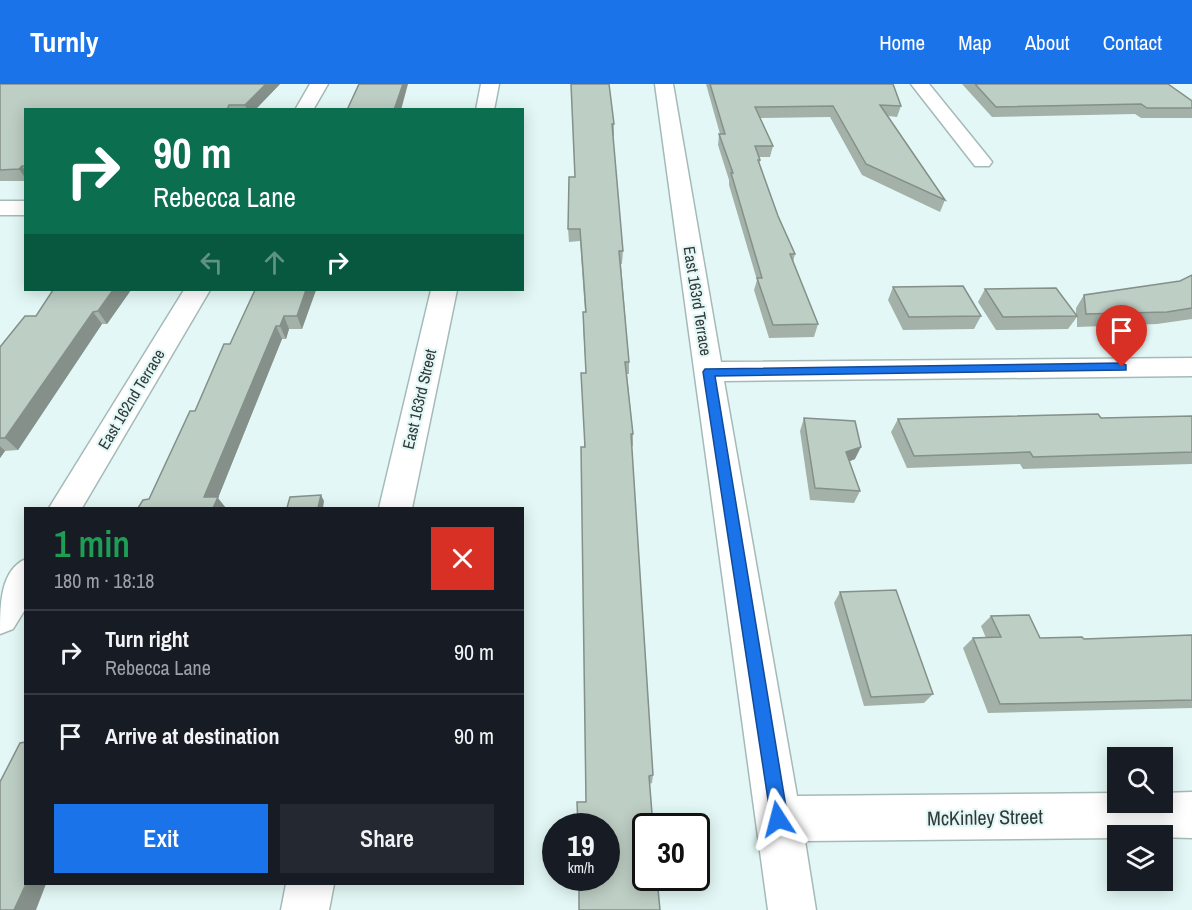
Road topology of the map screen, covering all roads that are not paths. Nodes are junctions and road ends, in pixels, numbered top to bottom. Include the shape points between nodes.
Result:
1 (319, 84) edge
2 (490, 84) edge
3 (664, 84) edge
4 (920, 84) edge
5 (305, 108) edge
6 (485, 108) edge
7 (982, 162) dead end
8 (0, 208) edge
9 (24, 208) edge
10 (196, 291) edge
11 (444, 291) edge
12 (1192, 367) edge
13 (709, 372) junction
14 (66, 507) edge
15 (395, 507) edge
16 (24, 577) edge
17 (0, 617) edge
18 (1192, 815) edge
19 (778, 819) junction
20 (310, 885) edge
21 (304, 910) edge
22 (792, 910) edge

1 - 5 street
2 - 6 street
3 - 13 street, East 163rd Terrace
4 - 7 street
8 - 9 street
10 - 14 street, East 162nd Terrace
11 - 15 street, East 163rd Street
12 - 13 street
13 - 19 street, East 163rd Terrace
16 - 17 street
18 - 19 street, McKinley Street
19 - 22 street, East 163rd Terrace
20 - 21 street

